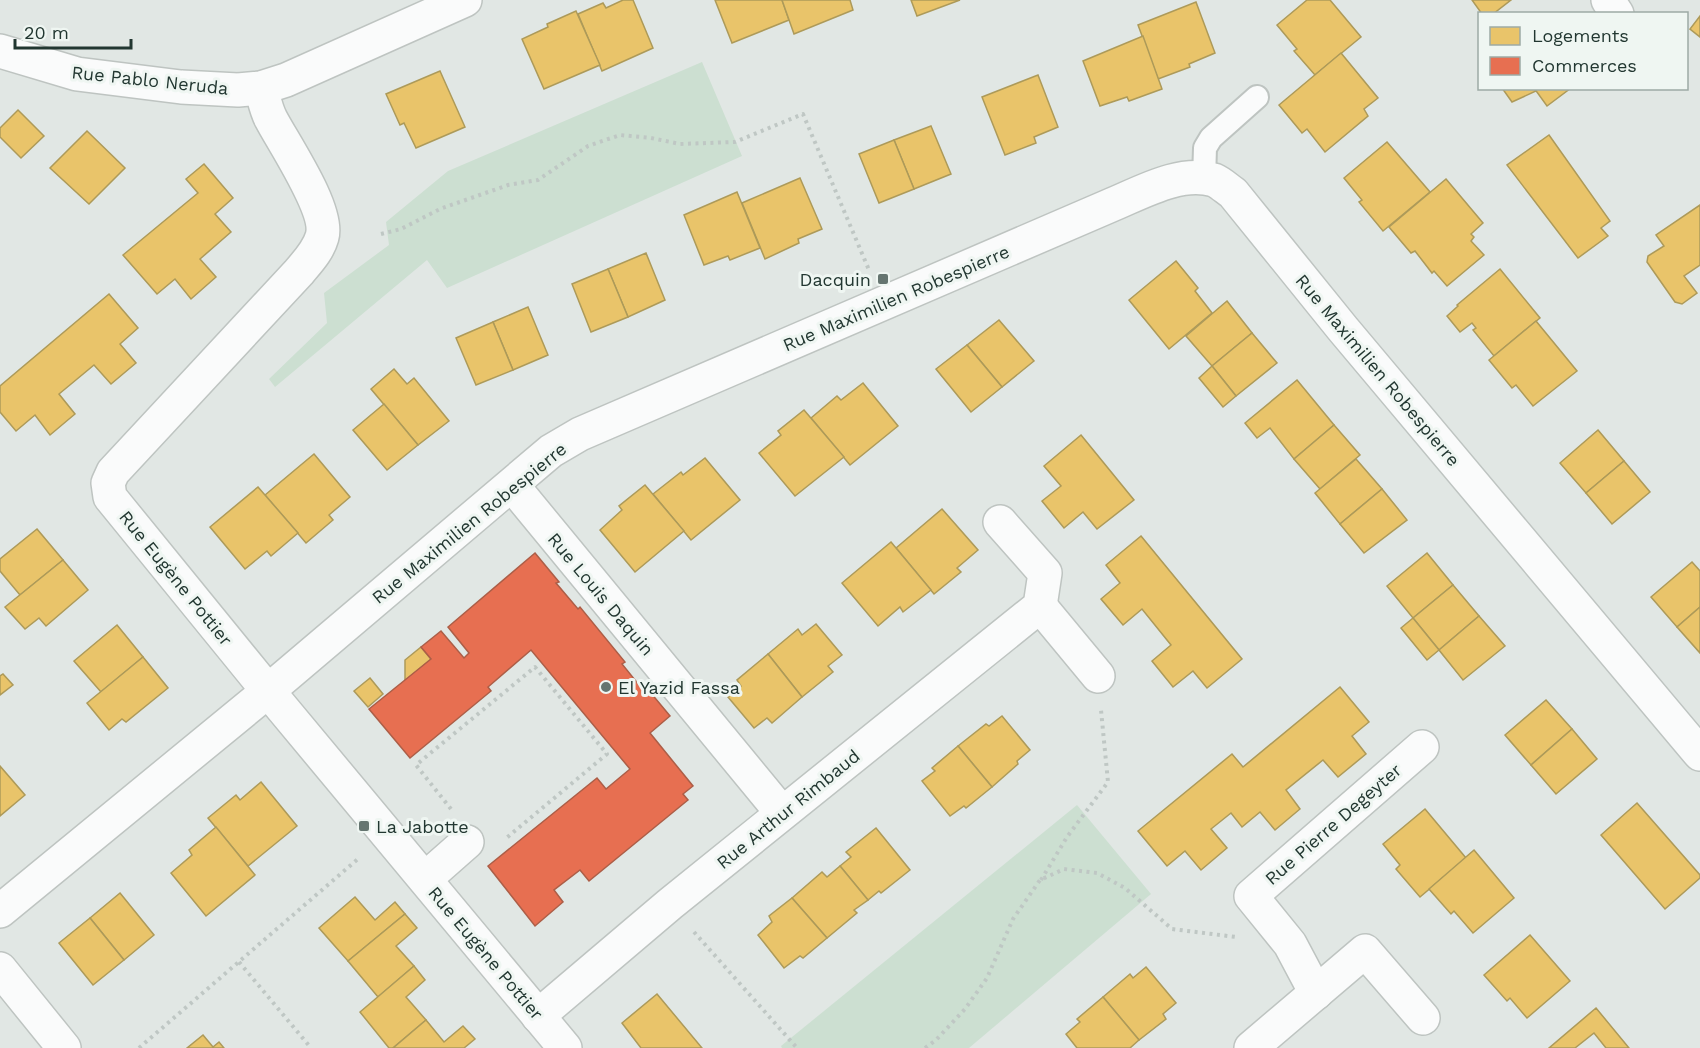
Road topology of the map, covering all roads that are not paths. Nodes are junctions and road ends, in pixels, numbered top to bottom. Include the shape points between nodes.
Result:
1 (465, 0) edge
2 (0, 51) edge
3 (261, 88) junction
4 (1257, 97) dead end
5 (1204, 179) junction
6 (512, 485) junction
7 (1000, 522) dead end
8 (1040, 606) junction
9 (1098, 676) road end
10 (268, 690) junction
11 (1422, 747) dead end
12 (1700, 754) edge
13 (782, 813) junction
14 (470, 839) road end
15 (425, 879) junction
16 (0, 911) edge
17 (0, 969) edge
18 (1316, 993) junction
19 (538, 1016) junction
20 (1423, 1018) dead end
21 (64, 1048) edge
22 (565, 1048) edge
23 (1251, 1048) edge

1 - 3 street, Rue Pablo Neruda
2 - 3 street, Rue Pablo Neruda via 77,74 181,87
3 - 10 street, Rue Eugène Pottier via 270,117 323,220 323,236 299,272 112,472 108,483 110,497
4 - 5 lane via 1211,138 1205,148
5 - 6 street, Rue Maximilien Robespierre via 1195,177 1164,184 580,434
5 - 12 street, Rue Maximilien Robespierre via 1216,181 1233,194
6 - 10 street, Rue Maximilien Robespierre
6 - 13 street, Rue Louis Daquin
7 - 8 street via 1045,573
8 - 9 street
8 - 13 street, Rue Arthur Rimbaud
10 - 15 street, Rue Eugène Pottier
10 - 16 street, Rue Maximilien Robespierre
11 - 18 street, Rue Pierre Degeyter via 1251,896 1290,944
13 - 19 street, Rue Arthur Rimbaud
14 - 15 street
15 - 19 street, Rue Eugène Pottier
17 - 21 street
18 - 20 street via 1365,951
18 - 23 street
19 - 22 street, Rue Eugène Pottier

